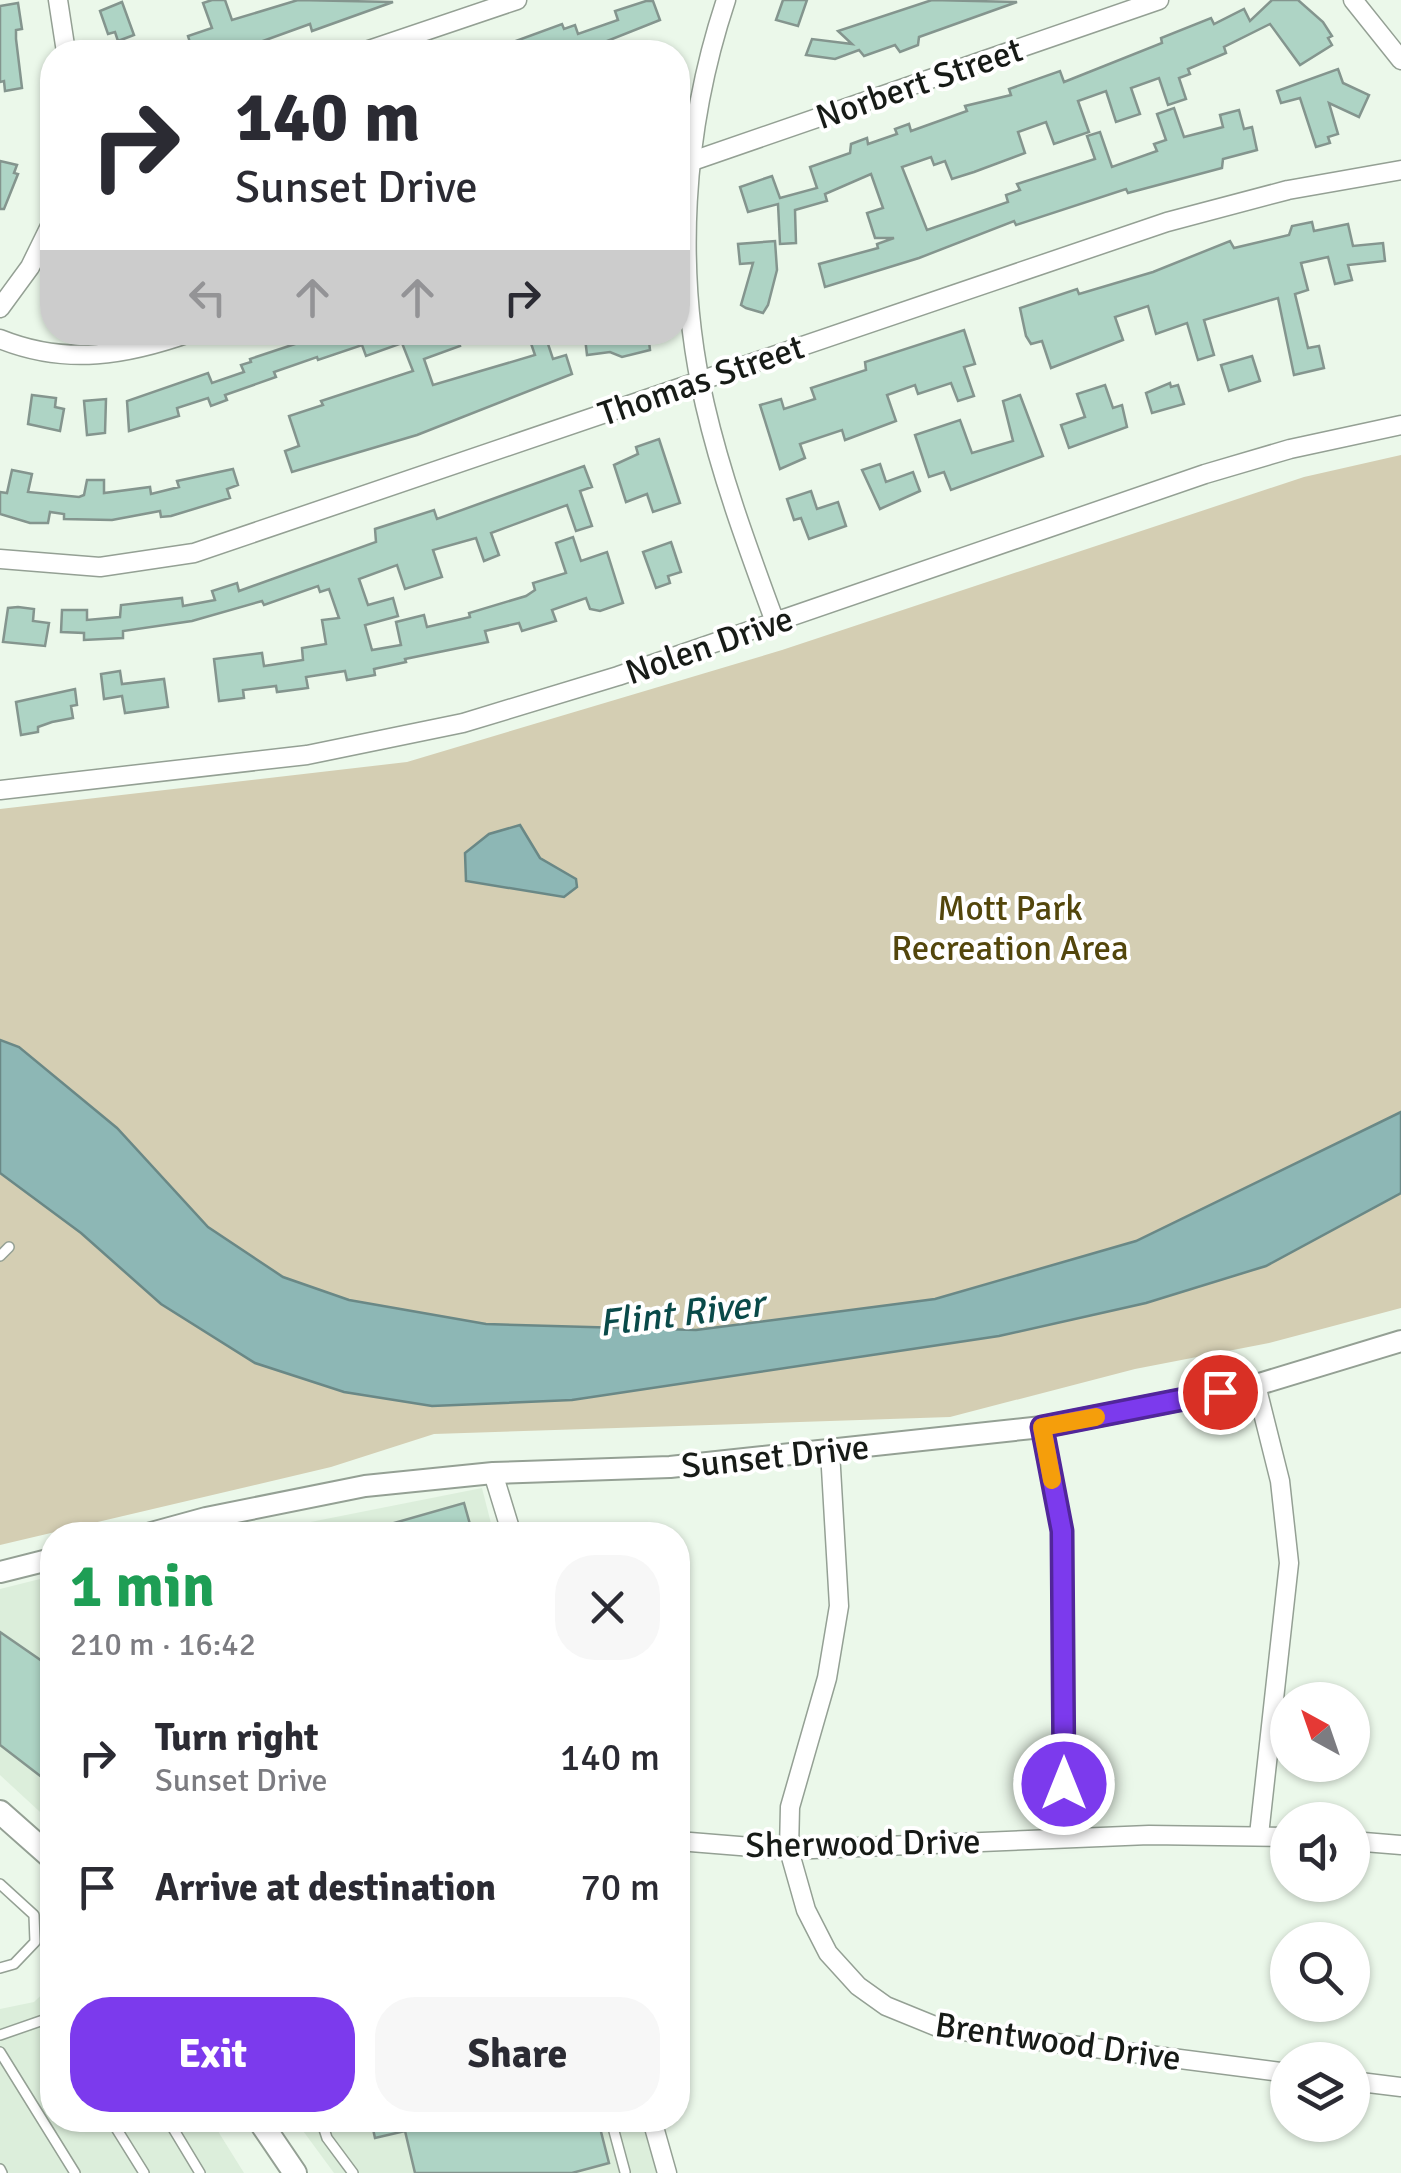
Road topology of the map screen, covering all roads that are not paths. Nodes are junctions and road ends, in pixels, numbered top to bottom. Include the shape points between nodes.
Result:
1 (58, 0) edge
2 (517, 0) edge
3 (726, 0) edge
4 (1159, 0) edge
5 (1353, 0) edge
6 (64, 40) edge
7 (399, 40) edge
8 (1401, 60) edge
9 (690, 138) edge
10 (690, 162) edge
11 (1401, 170) edge
12 (40, 247) edge
13 (690, 300) edge
14 (0, 308) edge
15 (0, 339) edge
16 (154, 345) edge
17 (700, 381) junction
18 (1401, 424) edge
19 (0, 559) edge
20 (775, 622) junction
21 (0, 790) edge
22 (9, 1247) dead end
23 (0, 1256) edge
24 (1401, 1341) edge
25 (1256, 1385) junction
26 (1042, 1427) junction
27 (830, 1452) junction
28 (493, 1474) junction
29 (191, 1522) edge
30 (508, 1522) edge
31 (40, 1562) edge
32 (0, 1572) edge
33 (0, 1812) edge
34 (1259, 1835) junction
35 (1270, 1836) edge
36 (1064, 1838) junction
37 (690, 1843) edge
38 (1370, 1843) edge
39 (1401, 1845) edge
40 (40, 1847) edge
41 (789, 1850) junction
42 (0, 1884) edge
43 (0, 1968) edge
44 (40, 2023) edge
45 (0, 2035) edge
46 (0, 2052) edge
47 (1270, 2071) edge
48 (1370, 2083) edge
49 (1401, 2087) edge
50 (40, 2117) edge
51 (50, 2132) edge
52 (118, 2132) edge
53 (175, 2132) edge
54 (267, 2132) edge
55 (325, 2132) edge
56 (614, 2132) edge
57 (655, 2132) edge
58 (75, 2173) edge
59 (144, 2173) edge
60 (200, 2173) edge
61 (295, 2173) edge
62 (353, 2173) edge
63 (624, 2173) edge
64 (667, 2173) edge

1 - 6 street
2 - 7 street
3 - 9 street
4 - 10 street, Norbert Street
5 - 8 street
11 - 17 street, Thomas Street via 1180,218
12 - 14 street
13 - 17 street
15 - 16 street via 85,357
17 - 19 street, Thomas Street via 194,553 100,568
17 - 20 street
18 - 20 street, Nolen Drive via 1217,470
20 - 21 street, Nolen Drive via 558,696 423,732 251,763
22 - 23 lane
24 - 25 street, Sunset Drive
25 - 26 street, Sunset Drive
25 - 34 street via 1280,1480 1289,1563
26 - 27 street, Sunset Drive
26 - 36 street via 1062,1531
27 - 28 street, Sunset Drive
27 - 41 street, Brentwood Drive via 840,1606 790,1808
28 - 29 street, Sunset Drive via 365,1486
28 - 30 street
31 - 32 street
33 - 40 main road
34 - 35 street, Sherwood Drive
34 - 36 street, Sherwood Drive
36 - 41 street, Sherwood Drive
37 - 41 street, Sherwood Drive
38 - 39 street
41 - 47 street, Brentwood Drive via 806,1910 828,1952 858,1986 911,2018 940,2028
42 - 43 lane via 34,1914 36,1942
44 - 45 lane
46 - 50 lane
48 - 49 street
51 - 58 lane
52 - 59 lane
53 - 60 lane
54 - 61 main road
55 - 62 lane
56 - 63 lane
57 - 64 street

